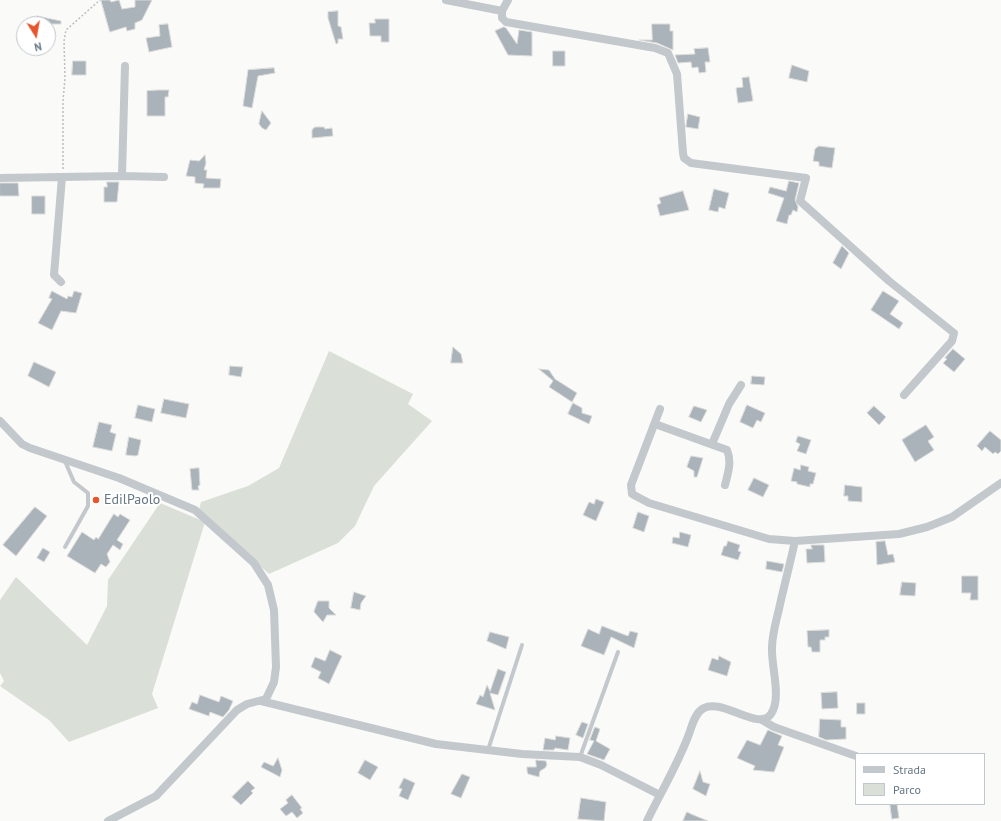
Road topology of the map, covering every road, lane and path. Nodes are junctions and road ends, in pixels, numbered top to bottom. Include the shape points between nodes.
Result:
1 (100, 0) edge
2 (446, 0) edge
3 (508, 0) edge
4 (502, 11) junction
5 (126, 66) dead end
6 (62, 176) junction
7 (122, 176) junction
8 (164, 177) dead end
9 (0, 178) edge
10 (61, 282) dead end
11 (741, 385) dead end
12 (904, 394) dead end
13 (660, 409) dead end
14 (0, 421) edge
15 (655, 424) junction
16 (712, 444) junction
17 (64, 459) junction
18 (1001, 483) edge
19 (725, 485) dead end
20 (795, 541) junction
21 (65, 547) dead end
22 (522, 644) dead end
23 (618, 652) dead end
24 (261, 701) junction
25 (762, 720) junction
26 (488, 750) junction
27 (855, 756) edge
28 (580, 757) junction
29 (660, 794) junction
30 (108, 821) edge
31 (647, 821) edge

1 - 6 path via 66,30
2 - 4 street
3 - 4 street
4 - 12 street via 502,18 514,24 664,51 672,58 677,74 683,152 688,161 694,164 806,178 800,202 954,333 952,341
5 - 7 street
6 - 7 street
6 - 9 street
6 - 10 street via 54,275
7 - 8 street
11 - 16 street via 728,404
13 - 15 street
14 - 17 street via 22,444
15 - 16 street
15 - 20 street via 631,485 632,494 649,503 769,540
16 - 19 street via 726,450 730,457
17 - 21 lane via 74,482 88,493 88,506
17 - 24 street via 119,478 195,510 259,570 268,585 274,610 276,645 274,682 269,695
18 - 20 street via 952,517 927,527 899,534
20 - 25 street via 772,648 775,681 773,710 767,719
22 - 26 lane
23 - 28 lane
24 - 26 street via 436,744
24 - 30 street via 247,704 237,710 156,796
25 - 27 street via 774,727
25 - 29 street via 720,706 701,709 680,759
26 - 28 street
28 - 29 street
29 - 31 street

